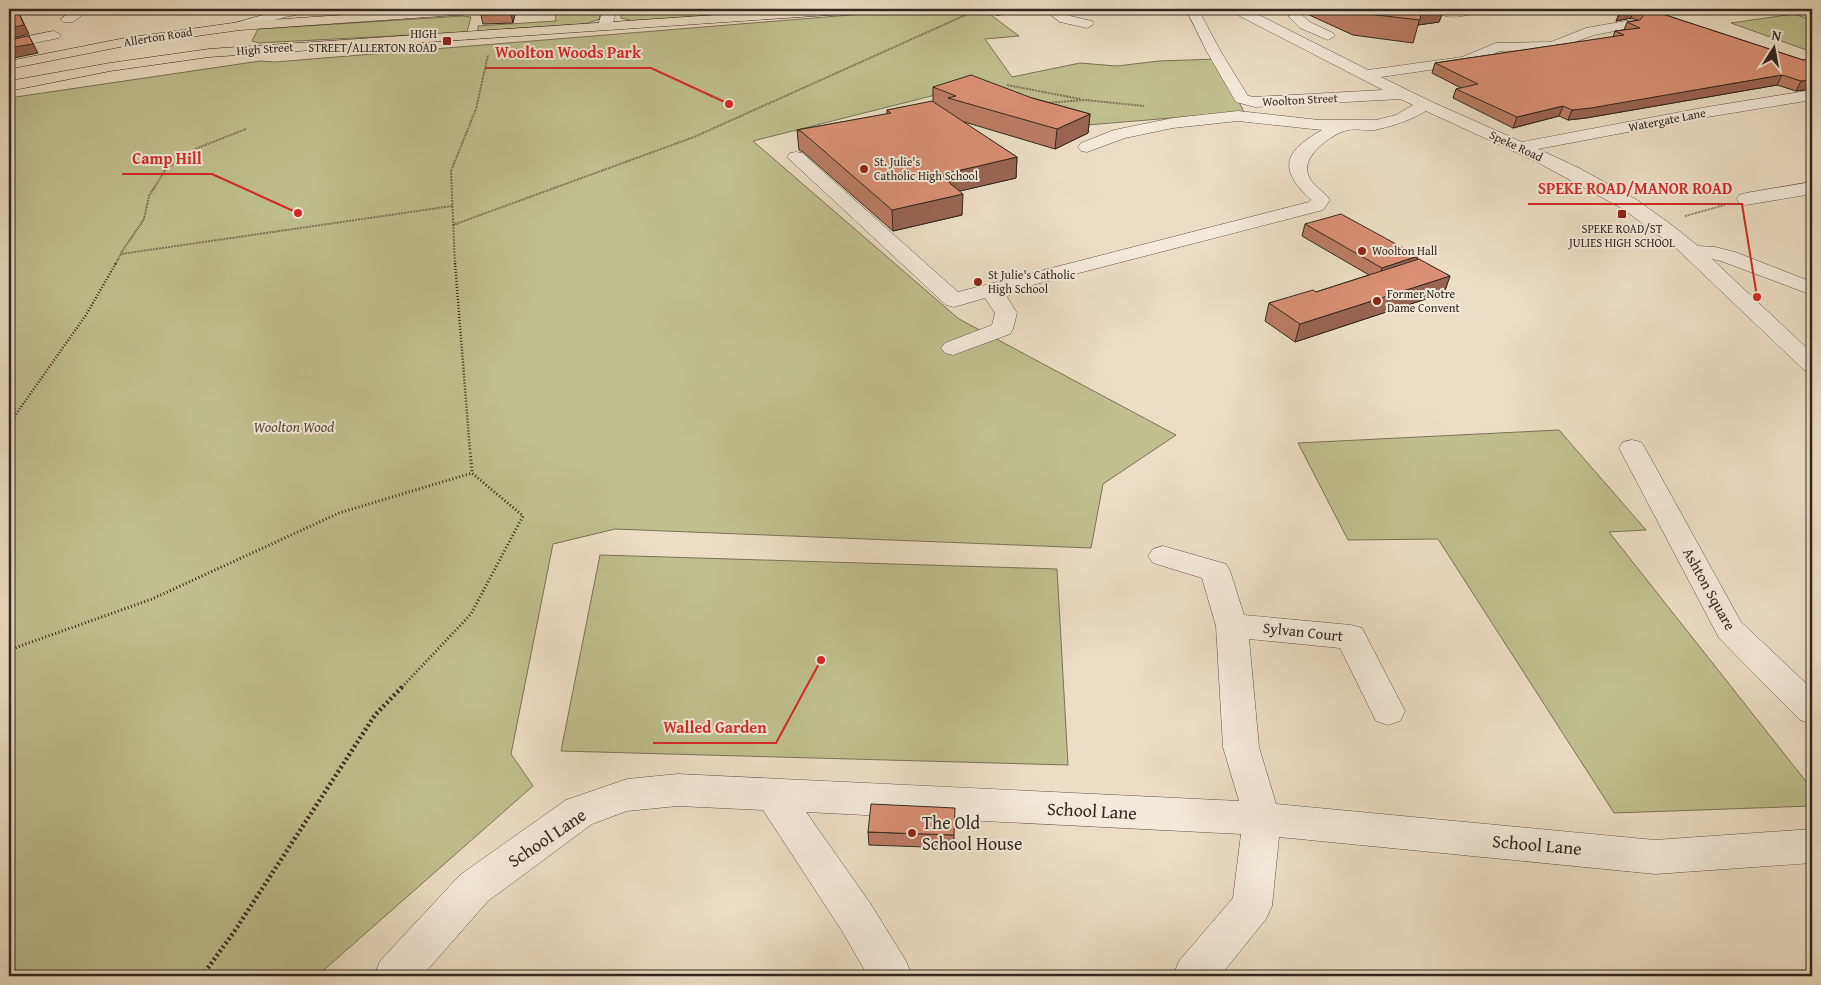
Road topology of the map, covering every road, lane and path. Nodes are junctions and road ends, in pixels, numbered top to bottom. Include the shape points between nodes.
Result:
1 (83, 9) edge
2 (307, 9) edge
3 (486, 9) edge
4 (610, 9) edge
5 (859, 9) edge
6 (966, 9) edge
7 (1050, 9) edge
8 (1192, 9) edge
9 (1236, 9) edge
10 (1467, 9) edge
11 (1450, 13) dead end
12 (1303, 16) edge
13 (68, 19) dead end
14 (1087, 24) dead end
15 (1631, 24) edge
16 (240, 26) junction
17 (606, 26) junction
18 (1277, 28) junction
19 (492, 34) junction
20 (54, 35) dead end
21 (1337, 40) dead end
22 (9, 44) edge
23 (209, 53) joint
24 (9, 65) edge
25 (1366, 75) junction
26 (1007, 85) dead end
27 (9, 86) edge
28 (1402, 94) junction
29 (1812, 95) edge
30 (1795, 98) junction
31 (1085, 100) junction
32 (1812, 103) edge
33 (1041, 104) edge
34 (1150, 106) dead end
35 (1426, 106) junction
36 (1343, 126) junction
37 (246, 129) dead end
38 (1087, 147) dead end
39 (1522, 147) junction
40 (796, 157) edge
41 (1812, 188) edge
42 (1746, 199) joint
43 (452, 206) junction
44 (1658, 223) junction
45 (453, 225) junction
46 (1693, 252) junction
47 (121, 254) junction
48 (1009, 284) junction
49 (1812, 289) edge
50 (953, 348) dead end
51 (1812, 365) edge
52 (9, 424) edge
53 (1632, 448) dead end
54 (472, 473) junction
55 (1163, 556) dead end
56 (1232, 626) junction
57 (9, 650) edge
58 (1812, 710) edge
59 (1388, 711) dead end
60 (773, 794) junction
61 (1262, 819) junction
62 (1812, 846) edge
63 (202, 976) edge
64 (394, 976) edge
65 (891, 976) edge
66 (1194, 976) edge

1 - 13 street
2 - 16 street, Allerton Road
3 - 16 main road, High Street
4 - 17 street
5 - 17 main road, High Street
6 - 45 path via 970,13 694,137
7 - 14 street via 1064,19
8 - 28 street, Woolton Street via 1242,99 1255,102
9 - 18 street, Speke Road
10 - 11 street via 1471,10
12 - 18 street
12 - 21 street
15 - 25 street via 1591,31 1553,46 1496,47 1464,61
16 - 24 main road, Allerton Road via 125,42
17 - 19 main road, High Street
18 - 25 street, Speke Road
19 - 23 main road, High Street
19 - 43 path via 476,110 451,171
20 - 22 street
23 - 27 main road, Allerton Road
25 - 28 street, Speke Road
26 - 31 path
28 - 35 street, Speke Road
29 - 30 street, Watergate Lane
30 - 32 street
30 - 39 street, Watergate Lane
31 - 33 path
31 - 34 path
35 - 36 street via 1402,118 1376,125
35 - 39 street, Speke Road
36 - 38 street via 1238,116 1143,128
36 - 48 street via 1310,145 1298,160 1303,183 1321,200 1316,206
37 - 47 path via 195,149 166,169 149,196 144,219
39 - 44 street, Speke Road via 1597,185
40 - 48 street via 954,300
41 - 42 street
42 - 44 path
43 - 45 path
43 - 47 path
44 - 46 street, Speke Road
45 - 54 path
46 - 49 street via 1728,256
46 - 51 street, Speke Road
47 - 52 path via 86,316
48 - 50 street via 995,296 1006,312 1002,329
53 - 58 street, Ashton Square via 1730,630
54 - 57 path via 339,513 152,599
54 - 63 path via 523,516 503,557 471,614 375,715
55 - 56 street via 1215,571
56 - 59 street, Sylvan Court via 1351,637
56 - 61 street via 1241,747
60 - 61 street, School Lane
60 - 64 street, School Lane via 678,790 626,795 579,812 474,888
60 - 65 street via 856,917
61 - 62 street, School Lane via 1655,857
61 - 66 street via 1252,906

